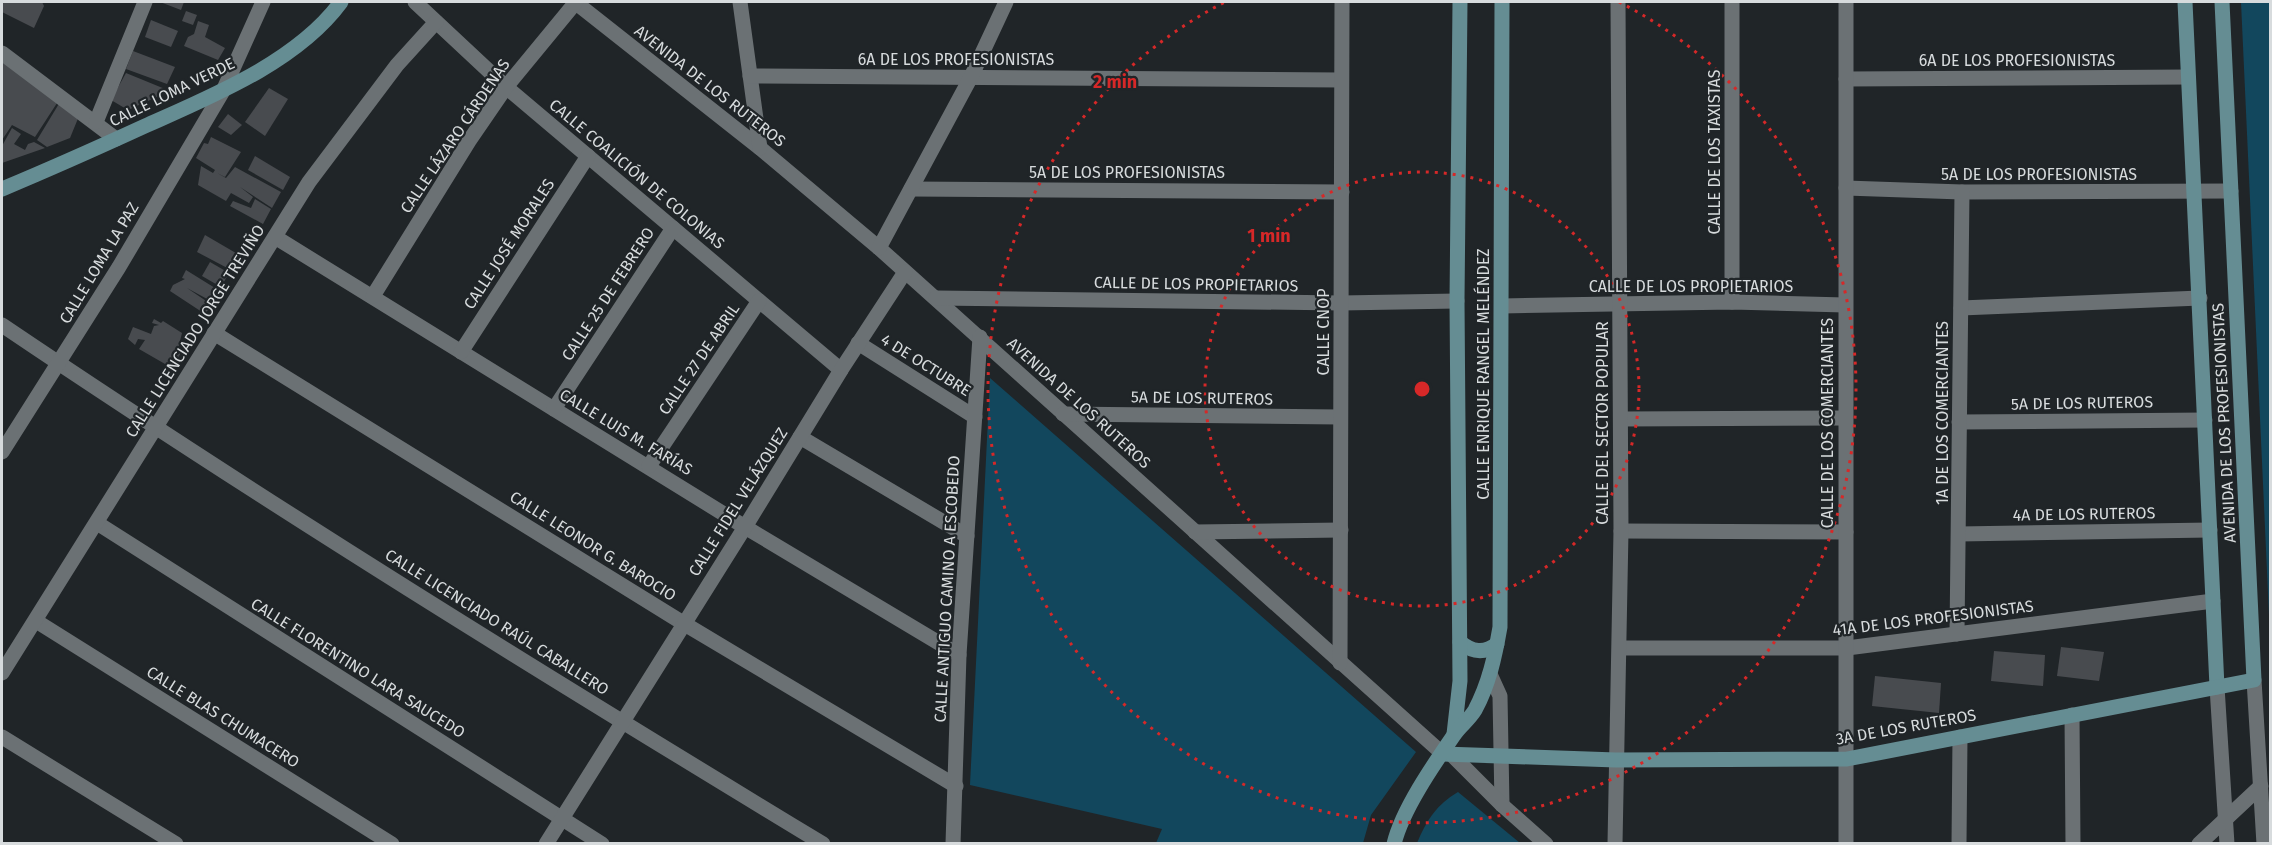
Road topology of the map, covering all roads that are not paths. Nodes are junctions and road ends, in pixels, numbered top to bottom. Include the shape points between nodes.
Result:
1 (145, 2) edge
2 (263, 2) edge
3 (341, 2) edge
4 (415, 2) edge
5 (576, 2) edge
6 (740, 2) edge
7 (1006, 2) edge
8 (1342, 2) edge
9 (1460, 2) edge
10 (1502, 2) edge
11 (1618, 2) edge
12 (1732, 2) edge
13 (1846, 2) edge
14 (2185, 2) edge
15 (2222, 2) edge
16 (436, 22) junction
17 (2, 53) edge
18 (750, 76) junction
19 (971, 76) junction
20 (2188, 77) junction
21 (1846, 79) junction
22 (1341, 80) junction
23 (506, 87) junction
24 (223, 91) junction
25 (96, 122) junction
26 (116, 140) junction
27 (760, 148) junction
28 (588, 156) junction
29 (3, 187) edge
30 (1846, 188) junction
31 (911, 189) junction
32 (2231, 191) junction
33 (1342, 192) junction
34 (1962, 192) junction
35 (2194, 193) junction
36 (672, 228) junction
37 (275, 237) junction
38 (879, 248) junction
39 (905, 272) junction
40 (373, 296) junction
41 (936, 298) junction
42 (2200, 298) junction
43 (759, 301) junction
44 (1457, 301) junction
45 (1732, 302) junction
46 (1341, 303) junction
47 (1620, 304) junction
48 (1845, 305) junction
49 (1502, 306) junction
50 (1961, 308) junction
51 (2, 325) edge
52 (214, 333) junction
53 (980, 338) junction
54 (858, 343) junction
55 (461, 352) junction
56 (58, 364) junction
57 (841, 370) junction
58 (554, 409) junction
59 (1063, 414) junction
60 (975, 417) junction
61 (1340, 417) junction
62 (1844, 418) junction
63 (1621, 419) junction
64 (2205, 420) junction
65 (1959, 422) junction
66 (155, 427) junction
67 (800, 437) junction
68 (2, 452) edge
69 (649, 466) junction
70 (97, 523) junction
71 (745, 527) junction
72 (1341, 530) junction
73 (2210, 530) junction
74 (1620, 531) junction
75 (1196, 532) junction
76 (1846, 532) junction
77 (1959, 534) junction
78 (967, 536) junction
79 (2213, 601) junction
80 (36, 621) junction
81 (683, 623) junction
82 (1957, 634) junction
83 (1460, 642) junction
84 (1497, 644) junction
85 (1620, 648) junction
86 (1847, 648) junction
87 (959, 655) junction
88 (1340, 663) junction
89 (2, 673) edge
90 (1490, 674) junction
91 (2254, 680) junction
92 (2217, 687) junction
93 (2072, 715) junction
94 (622, 722) junction
95 (1454, 734) junction
96 (2, 737) edge
97 (1960, 737) junction
98 (1448, 754) junction
99 (1502, 757) junction
100 (1847, 759) junction
101 (1616, 760) junction
102 (956, 786) junction
103 (2261, 786) junction
104 (1502, 805) junction
105 (561, 818) junction
106 (2226, 819) junction
107 (176, 843) edge
108 (392, 843) edge
109 (546, 843) edge
110 (602, 843) edge
111 (823, 843) edge
112 (953, 843) edge
113 (1394, 843) edge
114 (1546, 843) edge
115 (1615, 843) edge
116 (1846, 843) edge
117 (1959, 843) edge
118 (2073, 843) edge
119 (2199, 843) edge
120 (2227, 843) edge
121 (2264, 843) edge

1 - 25 street
2 - 24 street, CALLE LOMA LA PAZ
3 - 24 street, CALLE LOMA VERDE via 275,60
4 - 16 street, CALLE COALICIÓN DE COLONIAS
5 - 23 street, CALLE LÁZARO CÁRDENAS
5 - 27 street, AVENIDA DE LOS RUTEROS
6 - 18 street
7 - 19 street
8 - 22 street, CALLE CNOP
9 - 44 street, CALLE ENRIQUE RANGEL MELÉNDEZ
10 - 49 street, CALLE ENRIQUE RANGEL MELÉNDEZ
11 - 47 street, CALLE DEL SECTOR POPULAR
12 - 45 street, CALLE DE LOS TAXISTAS
13 - 21 street, CALLE DE LOS COMERCIANTES
14 - 20 street, AVENIDA DE LOS PROFESIONISTAS
15 - 32 street, AVENIDA DE LOS PROFESIONISTAS
16 - 23 street, CALLE COALICIÓN DE COLONIAS
16 - 37 street, CALLE LICENCIADO JORGE TREVIÑO via 349,126
17 - 25 street
18 - 19 street, 6A DE LOS PROFESIONISTAS
18 - 27 street
19 - 22 street, 6A DE LOS PROFESIONISTAS
19 - 31 street
20 - 21 street, 6A DE LOS PROFESIONISTAS
20 - 35 street, AVENIDA DE LOS PROFESIONISTAS
21 - 30 street, CALLE DE LOS COMERCIANTES
22 - 33 street, CALLE CNOP
23 - 28 street, CALLE COALICIÓN DE COLONIAS
23 - 40 street, CALLE LÁZARO CÁRDENAS
24 - 26 street, CALLE LOMA VERDE
24 - 56 street, CALLE LOMA LA PAZ
25 - 26 street
26 - 29 street, CALLE LOMA VERDE
27 - 38 street, AVENIDA DE LOS RUTEROS
28 - 36 street, CALLE COALICIÓN DE COLONIAS
28 - 55 street, CALLE JOSÉ MORALES
30 - 34 street, 5A DE LOS PROFESIONISTAS
30 - 48 street, CALLE DE LOS COMERCIANTES
31 - 33 street, 5A DE LOS PROFESIONISTAS
31 - 38 street
32 - 35 street, 5A DE LOS PROFESIONISTAS
32 - 91 street, AVENIDA DE LOS PROFESIONISTAS
33 - 46 street, CALLE CNOP
34 - 35 street, 5A DE LOS PROFESIONISTAS
34 - 50 street, 1A DE LOS COMERCIANTES
35 - 42 street, AVENIDA DE LOS PROFESIONISTAS
36 - 43 street, CALLE COALICIÓN DE COLONIAS
36 - 58 street, CALLE 25 DE FEBRERO
37 - 40 street, CALLE LUIS M. FARÍAS
37 - 52 street, CALLE LICENCIADO JORGE TREVIÑO
38 - 39 street, AVENIDA DE LOS RUTEROS
39 - 41 street, AVENIDA DE LOS RUTEROS
39 - 54 street, CALLE FIDEL VELÁZQUEZ
40 - 55 street, CALLE LUIS M. FARÍAS
41 - 46 street, CALLE DE LOS PROPIETARIOS
41 - 53 street, AVENIDA DE LOS RUTEROS
42 - 50 street
42 - 64 street, AVENIDA DE LOS PROFESIONISTAS
43 - 57 street, CALLE COALICIÓN DE COLONIAS
43 - 69 street, CALLE 27 DE ABRIL
44 - 46 street, CALLE DE LOS PROPIETARIOS
44 - 83 street, CALLE ENRIQUE RANGEL MELÉNDEZ
45 - 47 street, CALLE DE LOS PROPIETARIOS
45 - 48 street, CALLE DE LOS PROPIETARIOS
46 - 61 street, CALLE CNOP
47 - 49 street, CALLE DE LOS PROPIETARIOS
47 - 63 street, CALLE DEL SECTOR POPULAR
48 - 62 street, CALLE DE LOS COMERCIANTES
49 - 84 street, CALLE ENRIQUE RANGEL MELÉNDEZ
50 - 65 street, 1A DE LOS COMERCIANTES
51 - 56 street, CALLE LICENCIADO RAÚL CABALLERO
52 - 66 street, CALLE LICENCIADO JORGE TREVIÑO
52 - 81 street, CALLE LEONOR G. BAROCIO
53 - 59 street, AVENIDA DE LOS RUTEROS
53 - 60 street, CALLE ANTIGUO CAMINO A ESCOBEDO
54 - 57 street, CALLE FIDEL VELÁZQUEZ
54 - 60 street, 4 DE OCTUBRE
55 - 58 street, CALLE LUIS M. FARÍAS
56 - 66 street, CALLE LICENCIADO RAÚL CABALLERO
56 - 68 street, CALLE LOMA LA PAZ
57 - 67 street, CALLE FIDEL VELÁZQUEZ
58 - 69 street, CALLE LUIS M. FARÍAS
59 - 61 street, 5A DE LOS RUTEROS
59 - 75 street, AVENIDA DE LOS RUTEROS
60 - 78 street, CALLE ANTIGUO CAMINO A ESCOBEDO
61 - 72 street, CALLE CNOP
62 - 63 street
62 - 76 street, CALLE DE LOS COMERCIANTES
63 - 74 street, CALLE DEL SECTOR POPULAR
64 - 65 street, 5A DE LOS RUTEROS
64 - 73 street, AVENIDA DE LOS PROFESIONISTAS
65 - 77 street, 1A DE LOS COMERCIANTES
66 - 70 street, CALLE LICENCIADO JORGE TREVIÑO
66 - 94 street, CALLE LICENCIADO RAÚL CABALLERO
67 - 71 street, CALLE FIDEL VELÁZQUEZ
67 - 78 street
69 - 71 street, CALLE LUIS M. FARÍAS
70 - 80 street, CALLE LICENCIADO JORGE TREVIÑO
70 - 105 street, CALLE FLORENTINO LARA SAUCEDO
71 - 81 street, CALLE FIDEL VELÁZQUEZ
71 - 87 street, CALLE LUIS M. FARÍAS
72 - 75 street
72 - 88 street, CALLE CNOP
73 - 77 street, 4A DE LOS RUTEROS
73 - 79 street, AVENIDA DE LOS PROFESIONISTAS
74 - 76 street
74 - 85 street, CALLE DEL SECTOR POPULAR
75 - 88 street, AVENIDA DE LOS RUTEROS
76 - 86 street, CALLE DE LOS COMERCIANTES
77 - 82 street, 1A DE LOS COMERCIANTES
78 - 87 street, CALLE ANTIGUO CAMINO A ESCOBEDO
79 - 82 street, 41A DE LOS PROFESIONISTAS
79 - 92 street, AVENIDA DE LOS PROFESIONISTAS
80 - 89 street, CALLE LICENCIADO JORGE TREVIÑO
80 - 108 street, CALLE BLAS CHUMACERO
81 - 94 street, CALLE FIDEL VELÁZQUEZ
81 - 102 street, CALLE LEONOR G. BAROCIO
82 - 86 street, 41A DE LOS PROFESIONISTAS
83 - 84 street via 1467,649 1478,651 1488,651
83 - 95 street, CALLE ENRIQUE RANGEL MELÉNDEZ
84 - 90 street, CALLE ENRIQUE RANGEL MELÉNDEZ
85 - 86 street, 41A DE LOS PROFESIONISTAS
85 - 101 street, CALLE DEL SECTOR POPULAR
86 - 100 street, CALLE DE LOS COMERCIANTES
87 - 102 street, CALLE ANTIGUO CAMINO A ESCOBEDO
88 - 98 street, AVENIDA DE LOS RUTEROS
90 - 95 street, CALLE ENRIQUE RANGEL MELÉNDEZ via 1474,712
90 - 99 street via 1500,696
91 - 92 street, 3A DE LOS RUTEROS
91 - 103 street, AVENIDA DE LOS PROFESIONISTAS
92 - 93 street, 3A DE LOS RUTEROS
92 - 106 street, AVENIDA DE LOS PROFESIONISTAS
93 - 97 street, 3A DE LOS RUTEROS
93 - 118 street
94 - 105 street, CALLE FIDEL VELÁZQUEZ
94 - 111 street, CALLE LICENCIADO RAÚL CABALLERO
95 - 98 street, CALLE ENRIQUE RANGEL MELÉNDEZ
96 - 107 street
97 - 100 street, 3A DE LOS RUTEROS
97 - 117 street
98 - 99 street, 3A DE LOS RUTEROS
98 - 104 street, AVENIDA DE LOS RUTEROS
98 - 113 street, CALLE ENRIQUE RANGEL MELÉNDEZ via 1407,810
99 - 101 street, 3A DE LOS RUTEROS
99 - 104 street
100 - 101 street, 3A DE LOS RUTEROS
100 - 116 street, CALLE DE LOS COMERCIANTES
101 - 115 street, CALLE DEL SECTOR POPULAR
102 - 112 street, CALLE ANTIGUO CAMINO A ESCOBEDO
103 - 106 street
103 - 121 street, AVENIDA DE LOS PROFESIONISTAS
104 - 114 street, AVENIDA DE LOS RUTEROS
105 - 109 street, CALLE FIDEL VELÁZQUEZ
105 - 110 street, CALLE FLORENTINO LARA SAUCEDO
106 - 119 street
106 - 120 street, AVENIDA DE LOS PROFESIONISTAS

